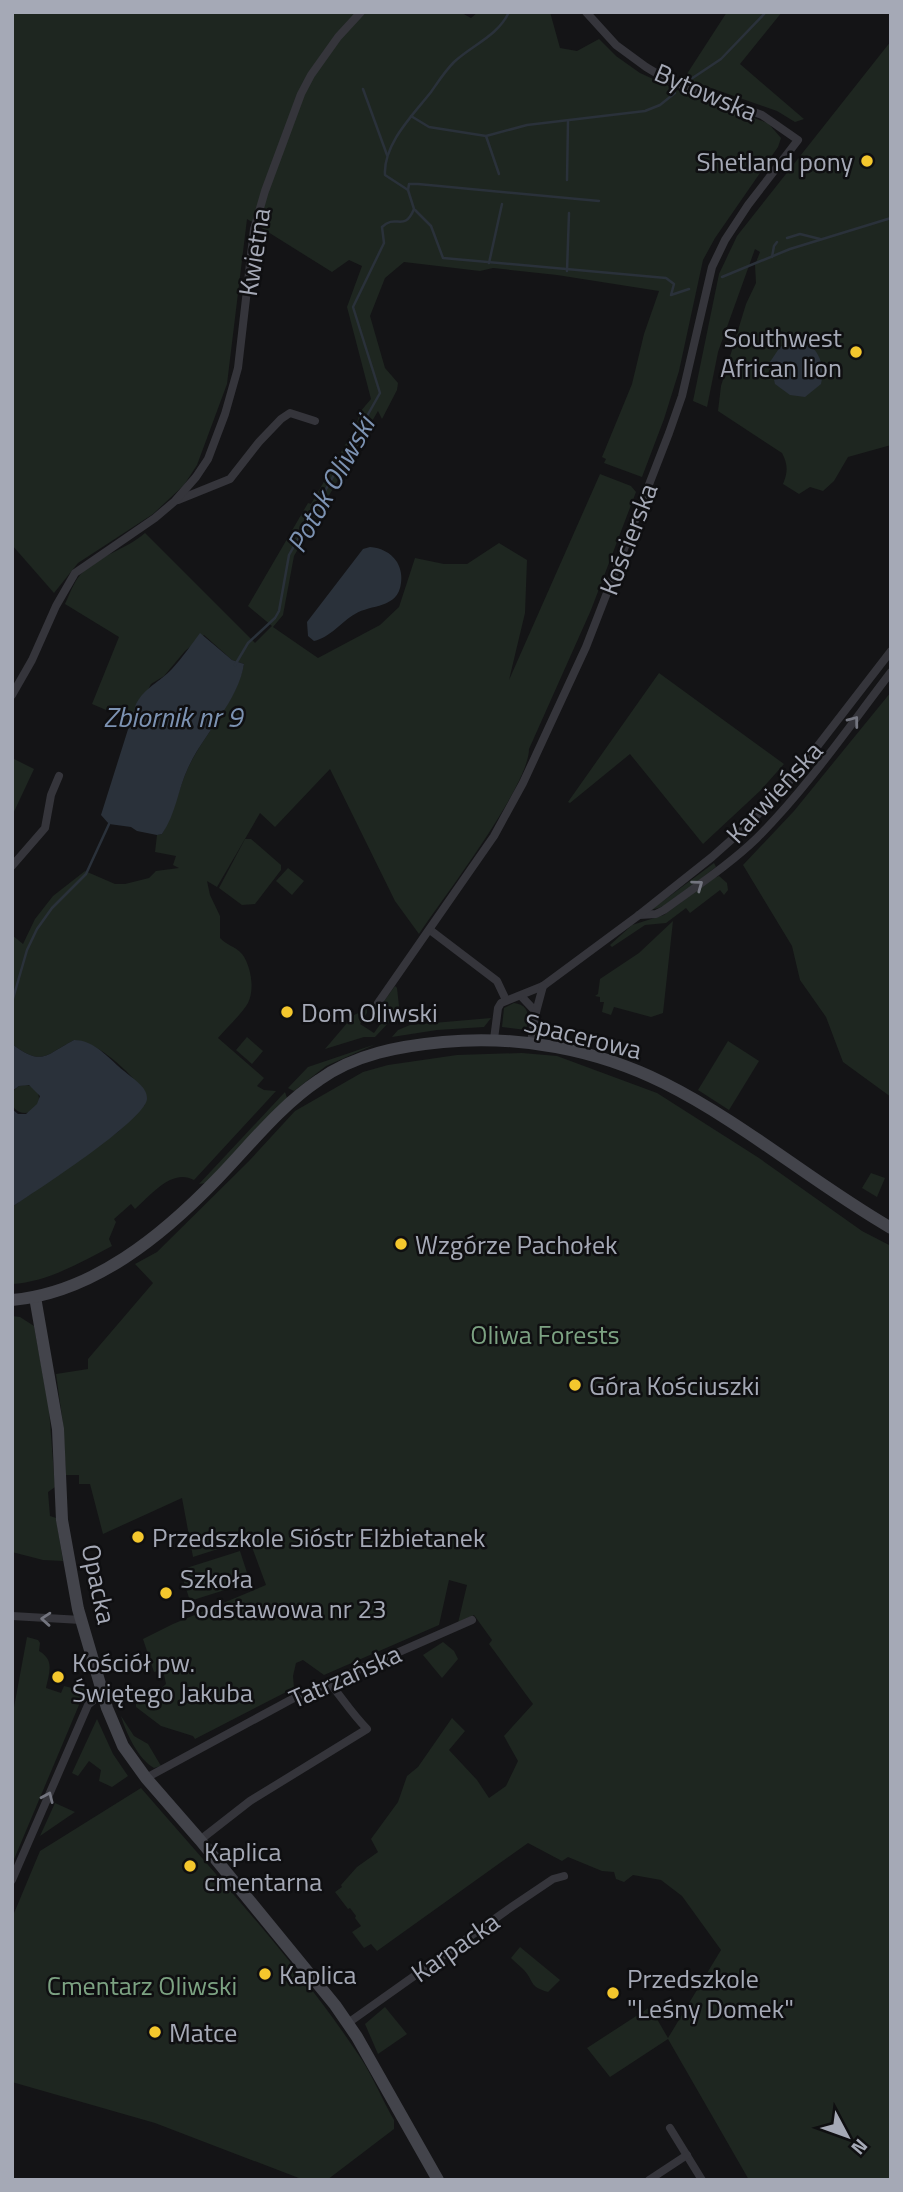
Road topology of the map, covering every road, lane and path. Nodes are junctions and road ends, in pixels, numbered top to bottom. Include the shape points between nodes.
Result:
1 (361, 12) edge
2 (586, 12) edge
3 (798, 140) joint
4 (315, 421) dead end
5 (175, 501) junction
6 (891, 651) edge
7 (891, 672) edge
8 (12, 695) edge
9 (59, 776) dead end
10 (12, 866) edge
11 (639, 915) junction
12 (430, 930) junction
13 (543, 986) junction
14 (521, 996) junction
15 (506, 1000) junction
16 (378, 1003) dead end
17 (536, 1012) junction
18 (494, 1039) junction
19 (531, 1042) junction
20 (891, 1228) edge
21 (52, 1293) junction
22 (36, 1297) junction
23 (12, 1300) edge
24 (39, 1317) junction
25 (12, 1616) edge
26 (81, 1620) junction
27 (472, 1620) dead end
28 (329, 1682) junction
29 (103, 1693) junction
30 (146, 1778) junction
31 (200, 1840) junction
32 (564, 1876) dead end
33 (12, 1880) edge
34 (348, 2023) junction
35 (670, 2129) dead end
36 (687, 2155) junction
37 (438, 2180) edge
38 (649, 2180) edge
39 (702, 2180) edge

1 - 5 street, Kwietna via 311,75 280,149 254,229 242,345 229,401 208,459
2 - 3 street, Bytowska via 616,45 646,68 762,115
3 - 12 street, Kościerska via 748,205 712,267 682,396 586,647 512,805
4 - 5 street, Kwietna via 290,413 281,418 223,484
5 - 8 street, Kwietna via 75,573
6 - 11 street, Karwieńska via 772,801
11 -> 7 street, Karwieńska via 664,910 756,839
9 - 10 street via 45,828
11 - 13 street, Karwieńska
12 - 15 street via 497,981
12 - 16 street, Kościerska
13 - 14 street, Karwieńska
13 - 17 street
14 - 15 street, Karwieńska
14 - 17 street
15 - 18 street via 498,1009
17 - 19 street
18 - 19 street, Spacerowa
18 - 21 street, Spacerowa via 394,1049 330,1072 295,1098 152,1240
19 - 20 street, Spacerowa via 612,1063 664,1083
21 - 22 street, Spacerowa
21 - 24 street
22 - 23 street, Spacerowa
22 - 24 street, Opacka
24 - 26 street, Opacka via 58,1429 62,1520
26 -> 25 street
26 - 29 street, Opacka
27 - 28 street, Tatrzańska
28 - 30 street, Tatrzańska
28 - 31 street via 367,1729 250,1801
29 - 30 street, Opacka via 124,1746
33 -> 29 street via 88,1705
30 - 31 street, Opacka
31 - 34 street, Opacka
32 - 34 street, Karpacka via 510,1908
34 - 37 street, Opacka
35 - 36 street
36 - 38 street
36 - 39 street

